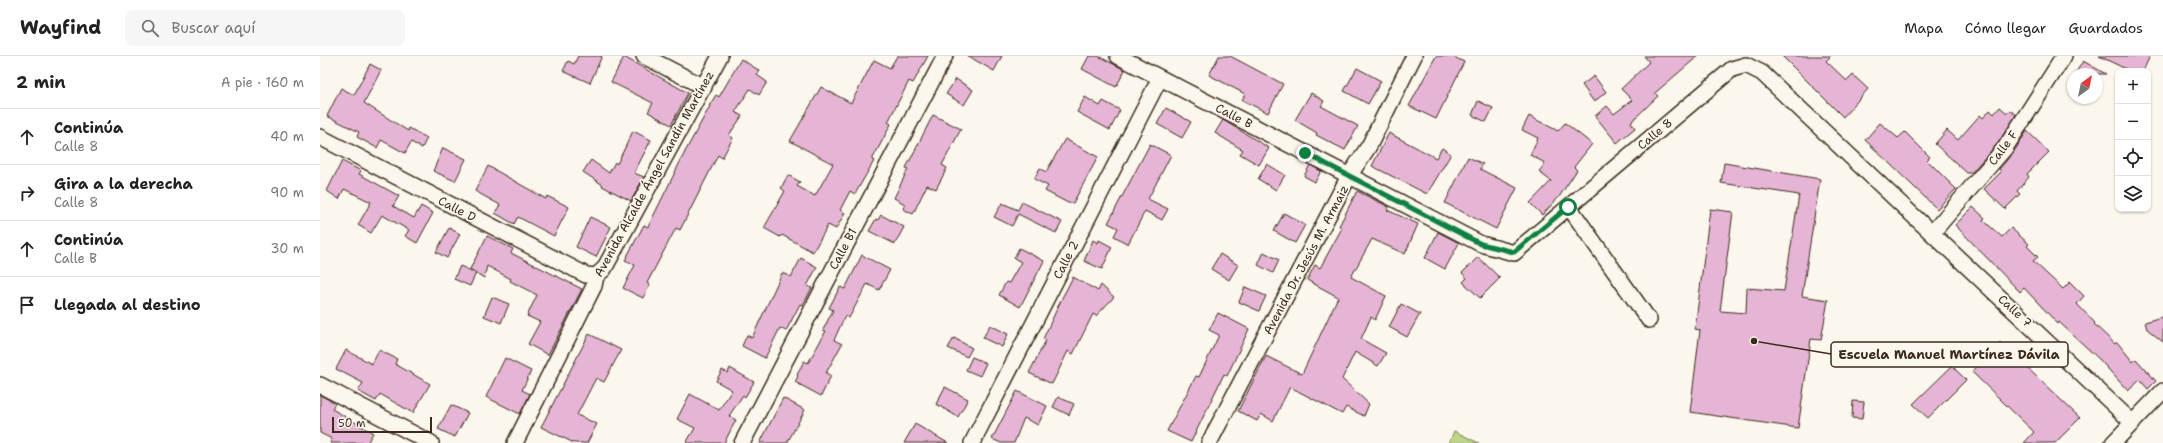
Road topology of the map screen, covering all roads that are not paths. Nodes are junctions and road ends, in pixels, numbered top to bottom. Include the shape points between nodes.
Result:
1 (644, 56) edge
2 (720, 56) edge
3 (945, 56) edge
4 (1118, 56) edge
5 (1414, 56) edge
6 (2064, 56) edge
7 (1160, 78) junction
8 (704, 87) junction
9 (320, 137) edge
10 (1350, 176) junction
11 (1568, 207) junction
12 (1932, 233) junction
13 (596, 276) junction
14 (1649, 320) dead end
15 (320, 385) edge
16 (2163, 391) edge
17 (2133, 423) junction
18 (431, 443) edge
19 (515, 443) edge
20 (742, 443) edge
21 (972, 443) edge
22 (1209, 443) edge
23 (2113, 443) edge

1 - 8 street
2 - 8 street, Avenida Alcalde Ángel Sandín Martínez
3 - 20 street, Calle B1
4 - 7 street, Calle B
5 - 10 street, Avenida Dr. Jesús M. Armaiz via 1369,146
6 - 12 street, Calle F via 2005,148
7 - 10 street, Calle B
7 - 21 street, Calle 2
8 - 13 street, Avenida Alcalde Ángel Sandín Martínez via 604,269
9 - 13 street, Calle D via 586,275
10 - 11 street, Calle 8 via 1481,244 1514,252
10 - 22 street, Avenida Dr. Jesús M. Armaiz
11 - 12 street, Calle 8 via 1732,69 1746,65 1762,73
11 - 14 street
12 - 17 street, Calle 7
13 - 19 street, Avenida Alcalde Ángel Sandín Martínez via 594,286
15 - 18 street
16 - 17 street
17 - 23 street

